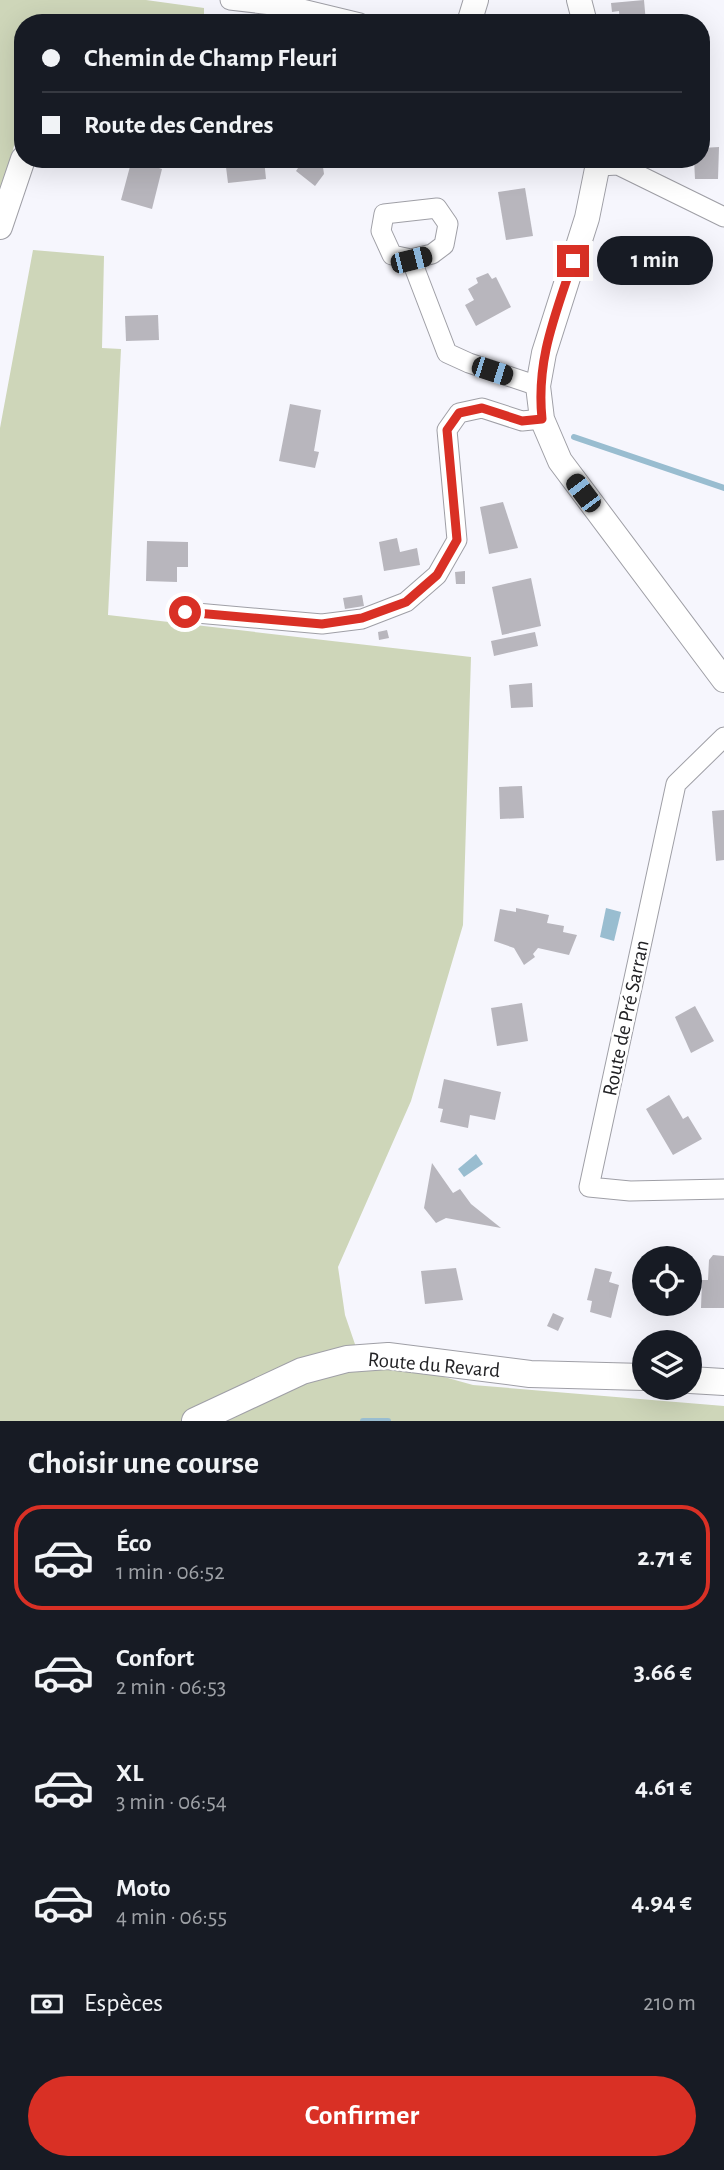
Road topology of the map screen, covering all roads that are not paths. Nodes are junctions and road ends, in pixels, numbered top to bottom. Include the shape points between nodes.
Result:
1 (230, 0) edge
2 (323, 14) edge
3 (20, 168) edge
4 (598, 168) edge
5 (624, 168) edge
6 (724, 216) edge
7 (0, 227) edge
8 (411, 260) dead end
9 (538, 386) junction
10 (542, 419) junction
11 (185, 612) dead end
12 (724, 680) edge
13 (724, 737) edge
14 (724, 1189) edge
15 (632, 1377) edge
16 (702, 1381) edge
17 (724, 1382) edge
18 (195, 1421) edge

1 - 2 street
3 - 7 street
4 - 9 street
5 - 6 street
8 - 9 street via 447,352
9 - 10 street
10 - 11 street via 522,421 482,408 459,413 447,430 457,540 437,575 406,602 362,618 322,624
10 - 12 street via 560,461
13 - 14 street, Route de Pré Sarran via 676,784 589,1187
15 - 18 main road, Route du Revard via 530,1374 388,1356 347,1359 302,1371
16 - 17 main road

